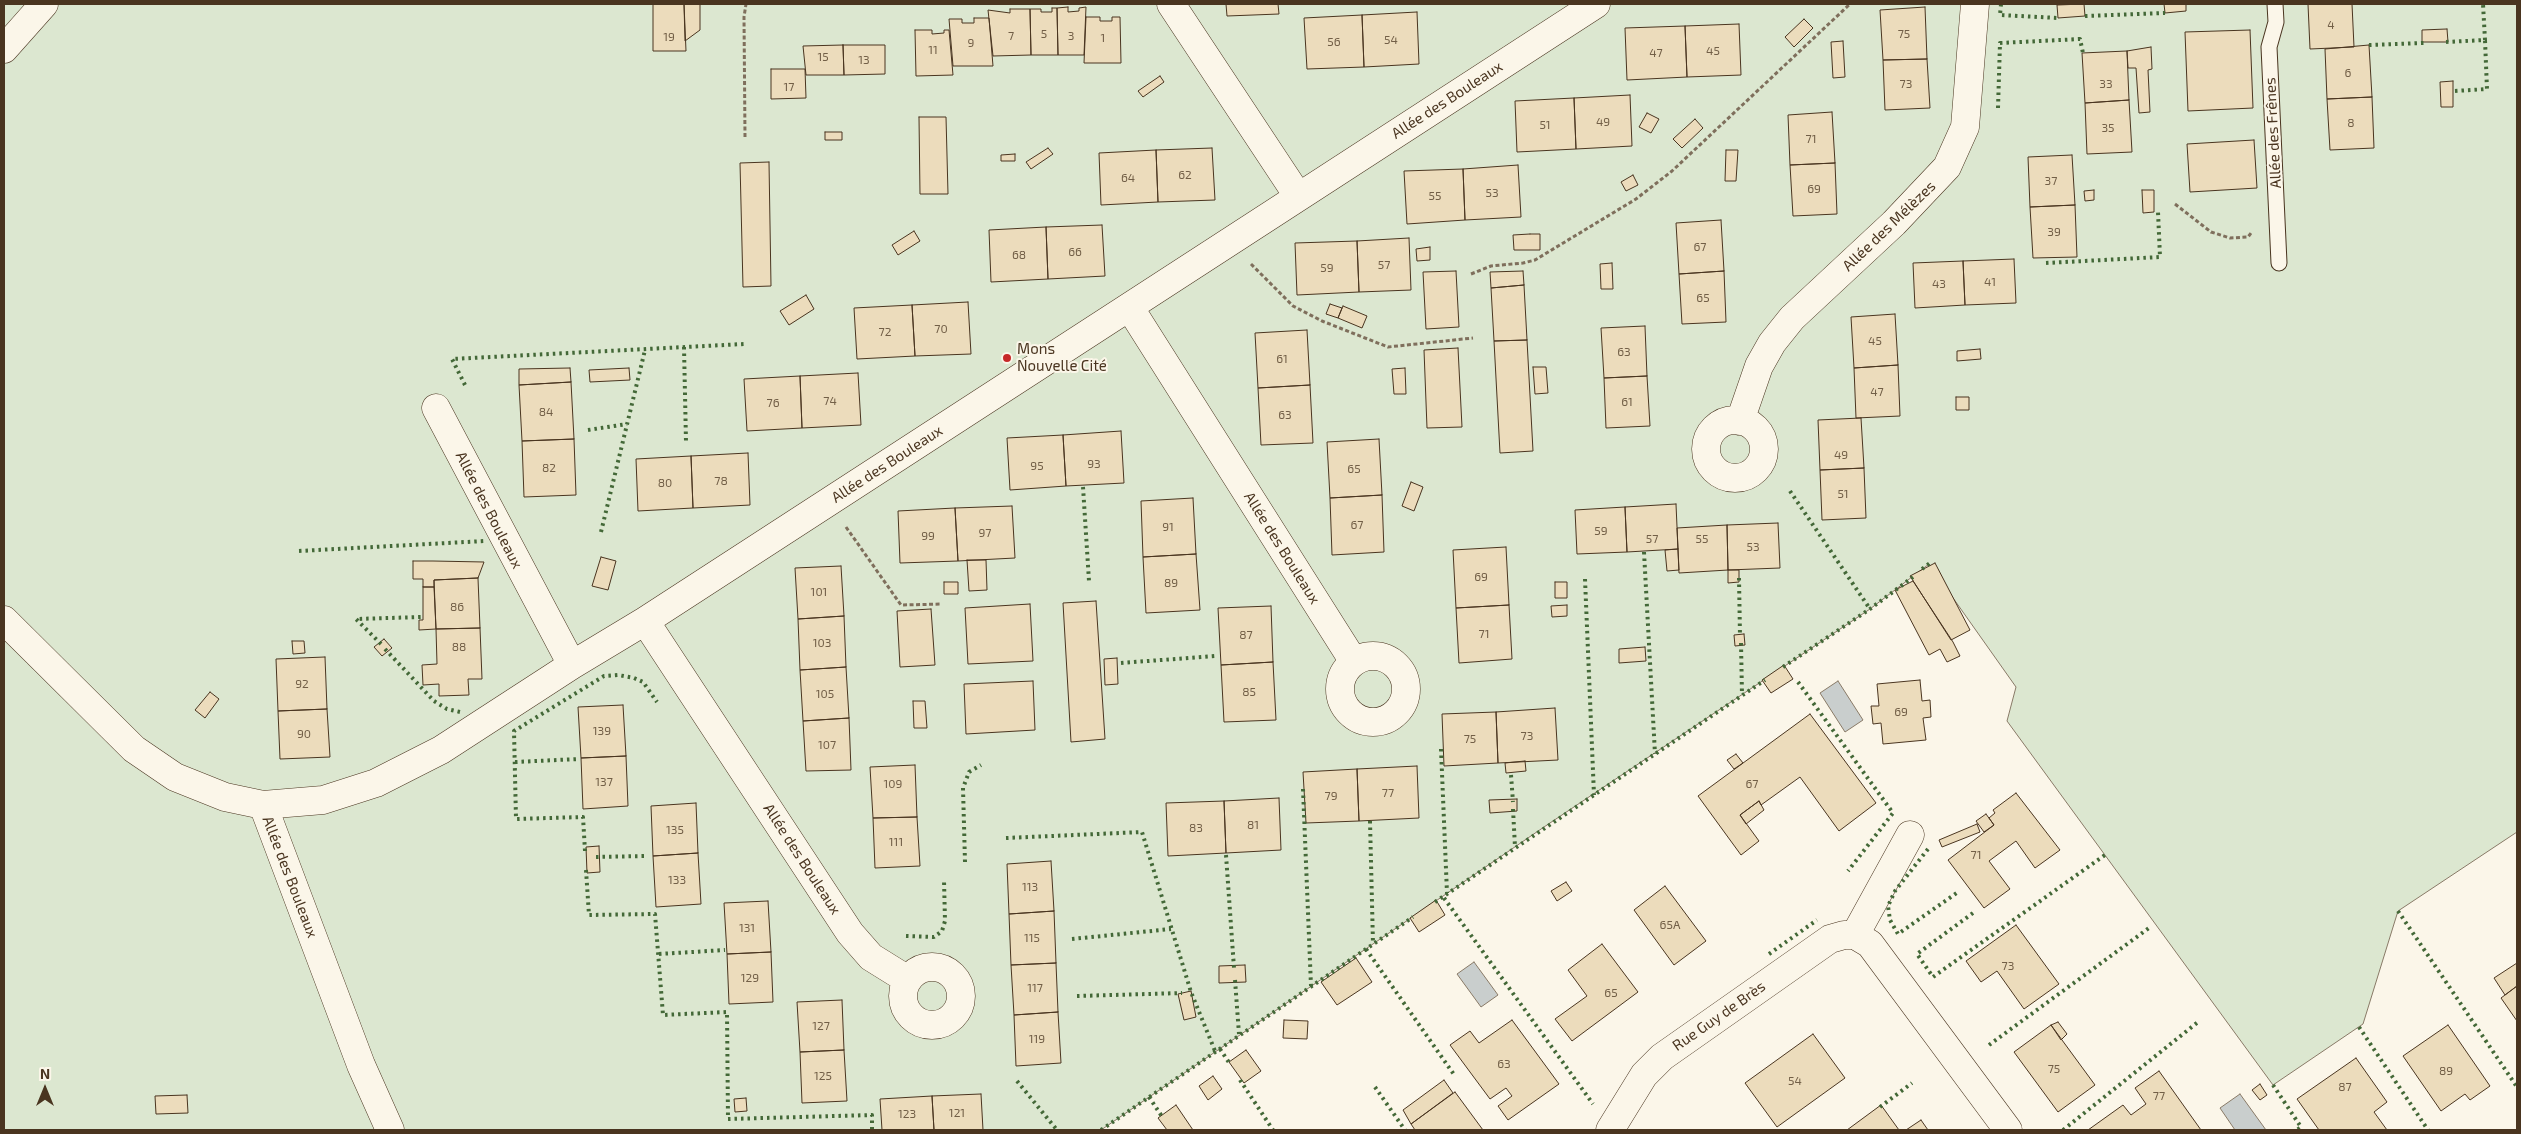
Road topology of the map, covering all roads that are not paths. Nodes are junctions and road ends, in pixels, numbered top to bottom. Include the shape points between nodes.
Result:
1 (44, 4) edge
2 (1171, 4) edge
3 (1596, 4) edge
4 (1975, 4) edge
5 (2275, 4) edge
6 (4, 49) edge
7 (1298, 196) junction
8 (2279, 263) dead end
9 (1130, 308) junction
10 (436, 408) dead end
11 (1740, 420) dead end
12 (4, 620) edge
13 (645, 621) junction
14 (1354, 662) dead end
15 (572, 665) junction
16 (263, 805) junction
17 (1910, 835) dead end
18 (1854, 934) junction
19 (908, 980) dead end
20 (390, 1130) edge
21 (1610, 1130) edge
22 (2008, 1130) edge

1 - 6 street
2 - 7 street
3 - 7 street, Allée des Bouleaux
4 - 11 street, Allée des Mélèzes via 1965,127 1947,168 1894,223 1792,318 1758,366
5 - 8 lane, Allée des Frênes via 2276,22 2269,47
7 - 9 street, Allée des Bouleaux
9 - 13 street, Allée des Bouleaux
9 - 14 street, Allée des Bouleaux
10 - 15 street, Allée des Bouleaux
12 - 16 street via 134,749 174,777 224,797
13 - 15 street, Allée des Bouleaux
13 - 19 street, Allée des Bouleaux via 850,933 871,957
15 - 16 street, Allée des Bouleaux via 441,750 376,783 323,800
16 - 20 street, Allée des Bouleaux via 358,1056
17 - 18 street
18 - 21 street, Rue Guy de Brès via 1830,938 1662,1056 1644,1075
18 - 22 street via 1870,944 1882,958

